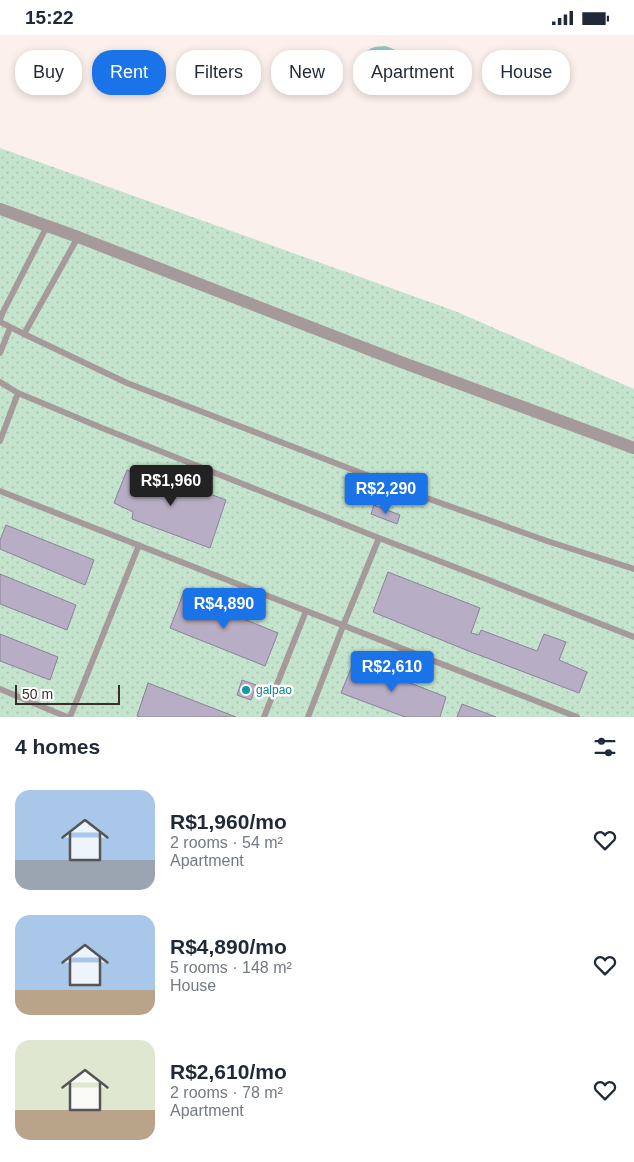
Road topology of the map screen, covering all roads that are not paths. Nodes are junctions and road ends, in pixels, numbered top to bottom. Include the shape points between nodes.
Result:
1 (0, 209) edge
2 (47, 226) junction
3 (78, 237) junction
4 (0, 321) edge
5 (10, 328) junction
6 (24, 334) junction
7 (0, 353) edge
8 (0, 382) edge
9 (18, 393) junction
10 (0, 441) edge
11 (634, 448) edge
12 (0, 491) edge
13 (378, 538) junction
14 (139, 545) junction
15 (634, 569) edge
16 (306, 611) junction
17 (342, 626) junction
18 (634, 637) edge
19 (0, 689) edge
20 (69, 717) edge
21 (264, 717) edge
22 (308, 717) edge
23 (577, 717) edge

1 - 2 street
2 - 3 street
2 - 4 lane
3 - 6 lane
3 - 11 street
4 - 5 lane
5 - 6 lane
5 - 7 lane
6 - 15 lane via 127,383 403,489
8 - 9 lane
9 - 10 lane
9 - 13 lane
12 - 14 lane
13 - 17 lane
13 - 18 lane
14 - 16 lane
14 - 20 lane
16 - 17 lane
16 - 21 lane
17 - 22 lane
17 - 23 lane
19 - 20 lane

